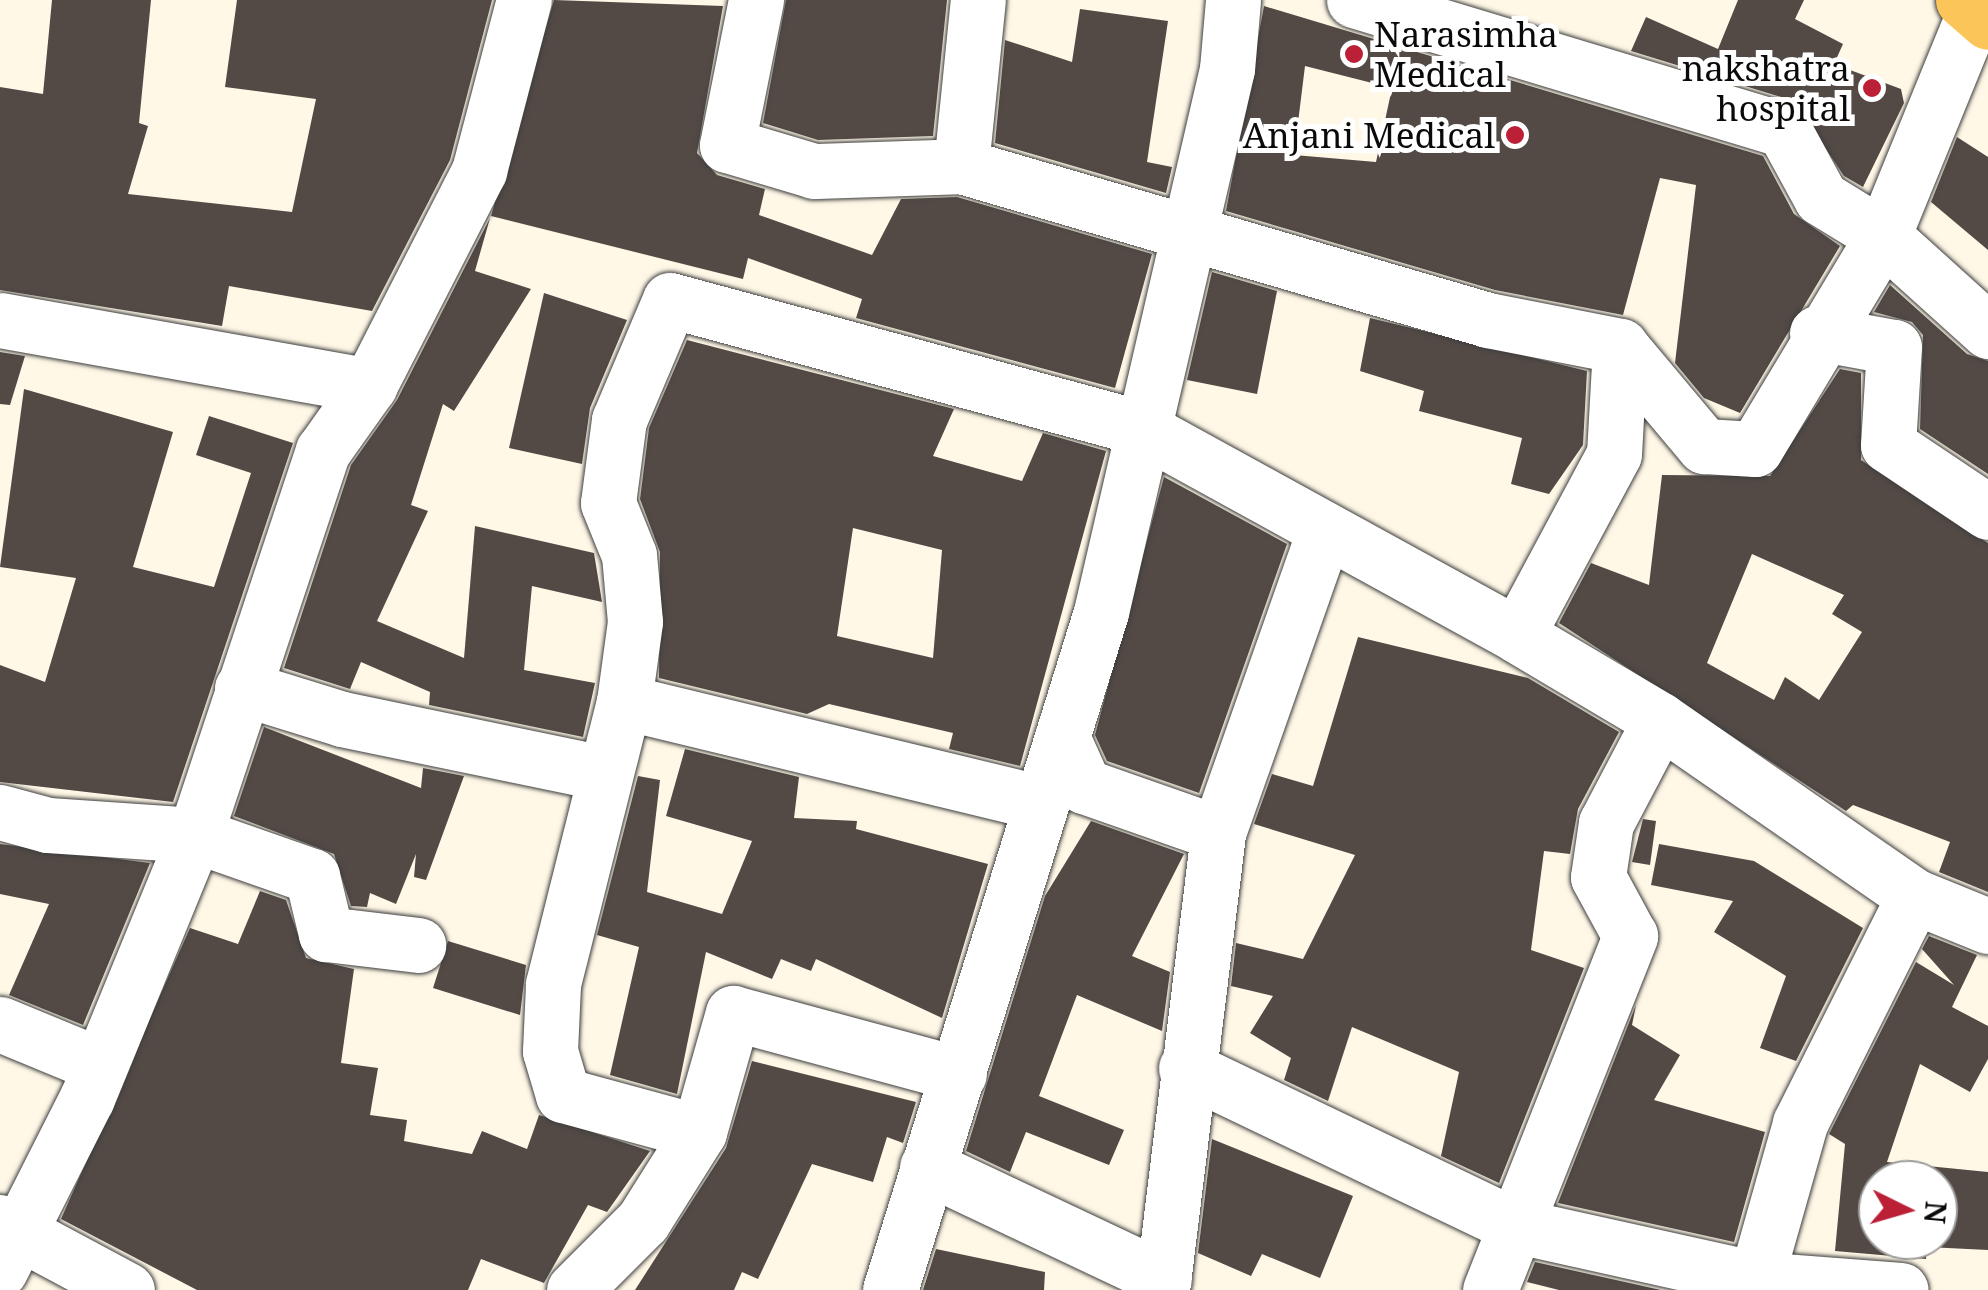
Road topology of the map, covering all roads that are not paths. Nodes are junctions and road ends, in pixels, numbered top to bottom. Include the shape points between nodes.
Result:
1 (524, 0) edge
2 (756, 0) edge
3 (978, 0) edge
4 (1234, 0) edge
5 (1354, 0) edge
6 (1975, 11) edge
7 (961, 166) junction
8 (1187, 226) junction
9 (1883, 236) junction
10 (0, 320) edge
11 (1988, 331) edge
12 (1817, 333) junction
13 (1620, 346) junction
14 (369, 386) junction
15 (1138, 427) junction
16 (1988, 512) edge
17 (1324, 532) junction
18 (1517, 636) junction
19 (242, 688) junction
20 (624, 702) junction
21 (1660, 720) junction
22 (1062, 737) junction
23 (602, 773) junction
24 (1041, 802) junction
25 (0, 812) edge
26 (1218, 833) junction
27 (195, 835) junction
28 (1914, 896) junction
29 (1988, 926) edge
30 (418, 945) dead end
31 (0, 1024) edge
32 (97, 1064) junction
33 (1186, 1068) junction
34 (959, 1074) junction
35 (699, 1132) junction
36 (927, 1168) junction
37 (1513, 1225) junction
38 (5, 1240) edge
39 (1756, 1279) junction
40 (1163, 1285) edge
41 (127, 1290) edge
42 (574, 1290) edge
43 (890, 1290) edge
44 (1490, 1290) edge
45 (1901, 1290) edge

1 - 14 street via 479,170
2 - 7 street via 726,145 814,170
3 - 7 street
4 - 8 street via 1228,69
5 - 9 street via 1784,130 1822,198
6 - 9 street
7 - 8 street
8 - 13 street via 1488,320
8 - 15 street
9 - 11 street
9 - 12 street
10 - 14 street
12 - 13 street via 1778,424 1755,449 1704,446
12 - 16 street via 1894,346 1888,445
13 - 18 street via 1614,454
14 - 19 street via 323,451
15 - 17 street
15 - 20 street via 670,300 619,420 608,503 629,554 635,622
15 - 22 street via 1102,612
17 - 18 street
17 - 26 street
18 - 21 street
19 - 23 street via 342,719
19 - 27 street
20 - 23 street
20 - 24 street
21 - 28 street
21 - 37 street via 1606,823 1598,878 1630,936
22 - 24 street
22 - 26 street via 1084,786
23 - 35 street via 553,984 550,1051 563,1095
24 - 34 street
25 - 27 street via 48,825
26 - 33 street
27 - 30 street via 312,876 326,934
27 - 32 street
28 - 29 street
28 - 39 street via 1800,1123
31 - 32 street
32 - 38 street
33 - 37 street
33 - 40 street
34 - 35 street via 733,1013
34 - 36 street
35 - 42 street via 643,1221
36 - 40 street
36 - 43 street
37 - 39 street
37 - 44 street
38 - 41 street
39 - 45 street

